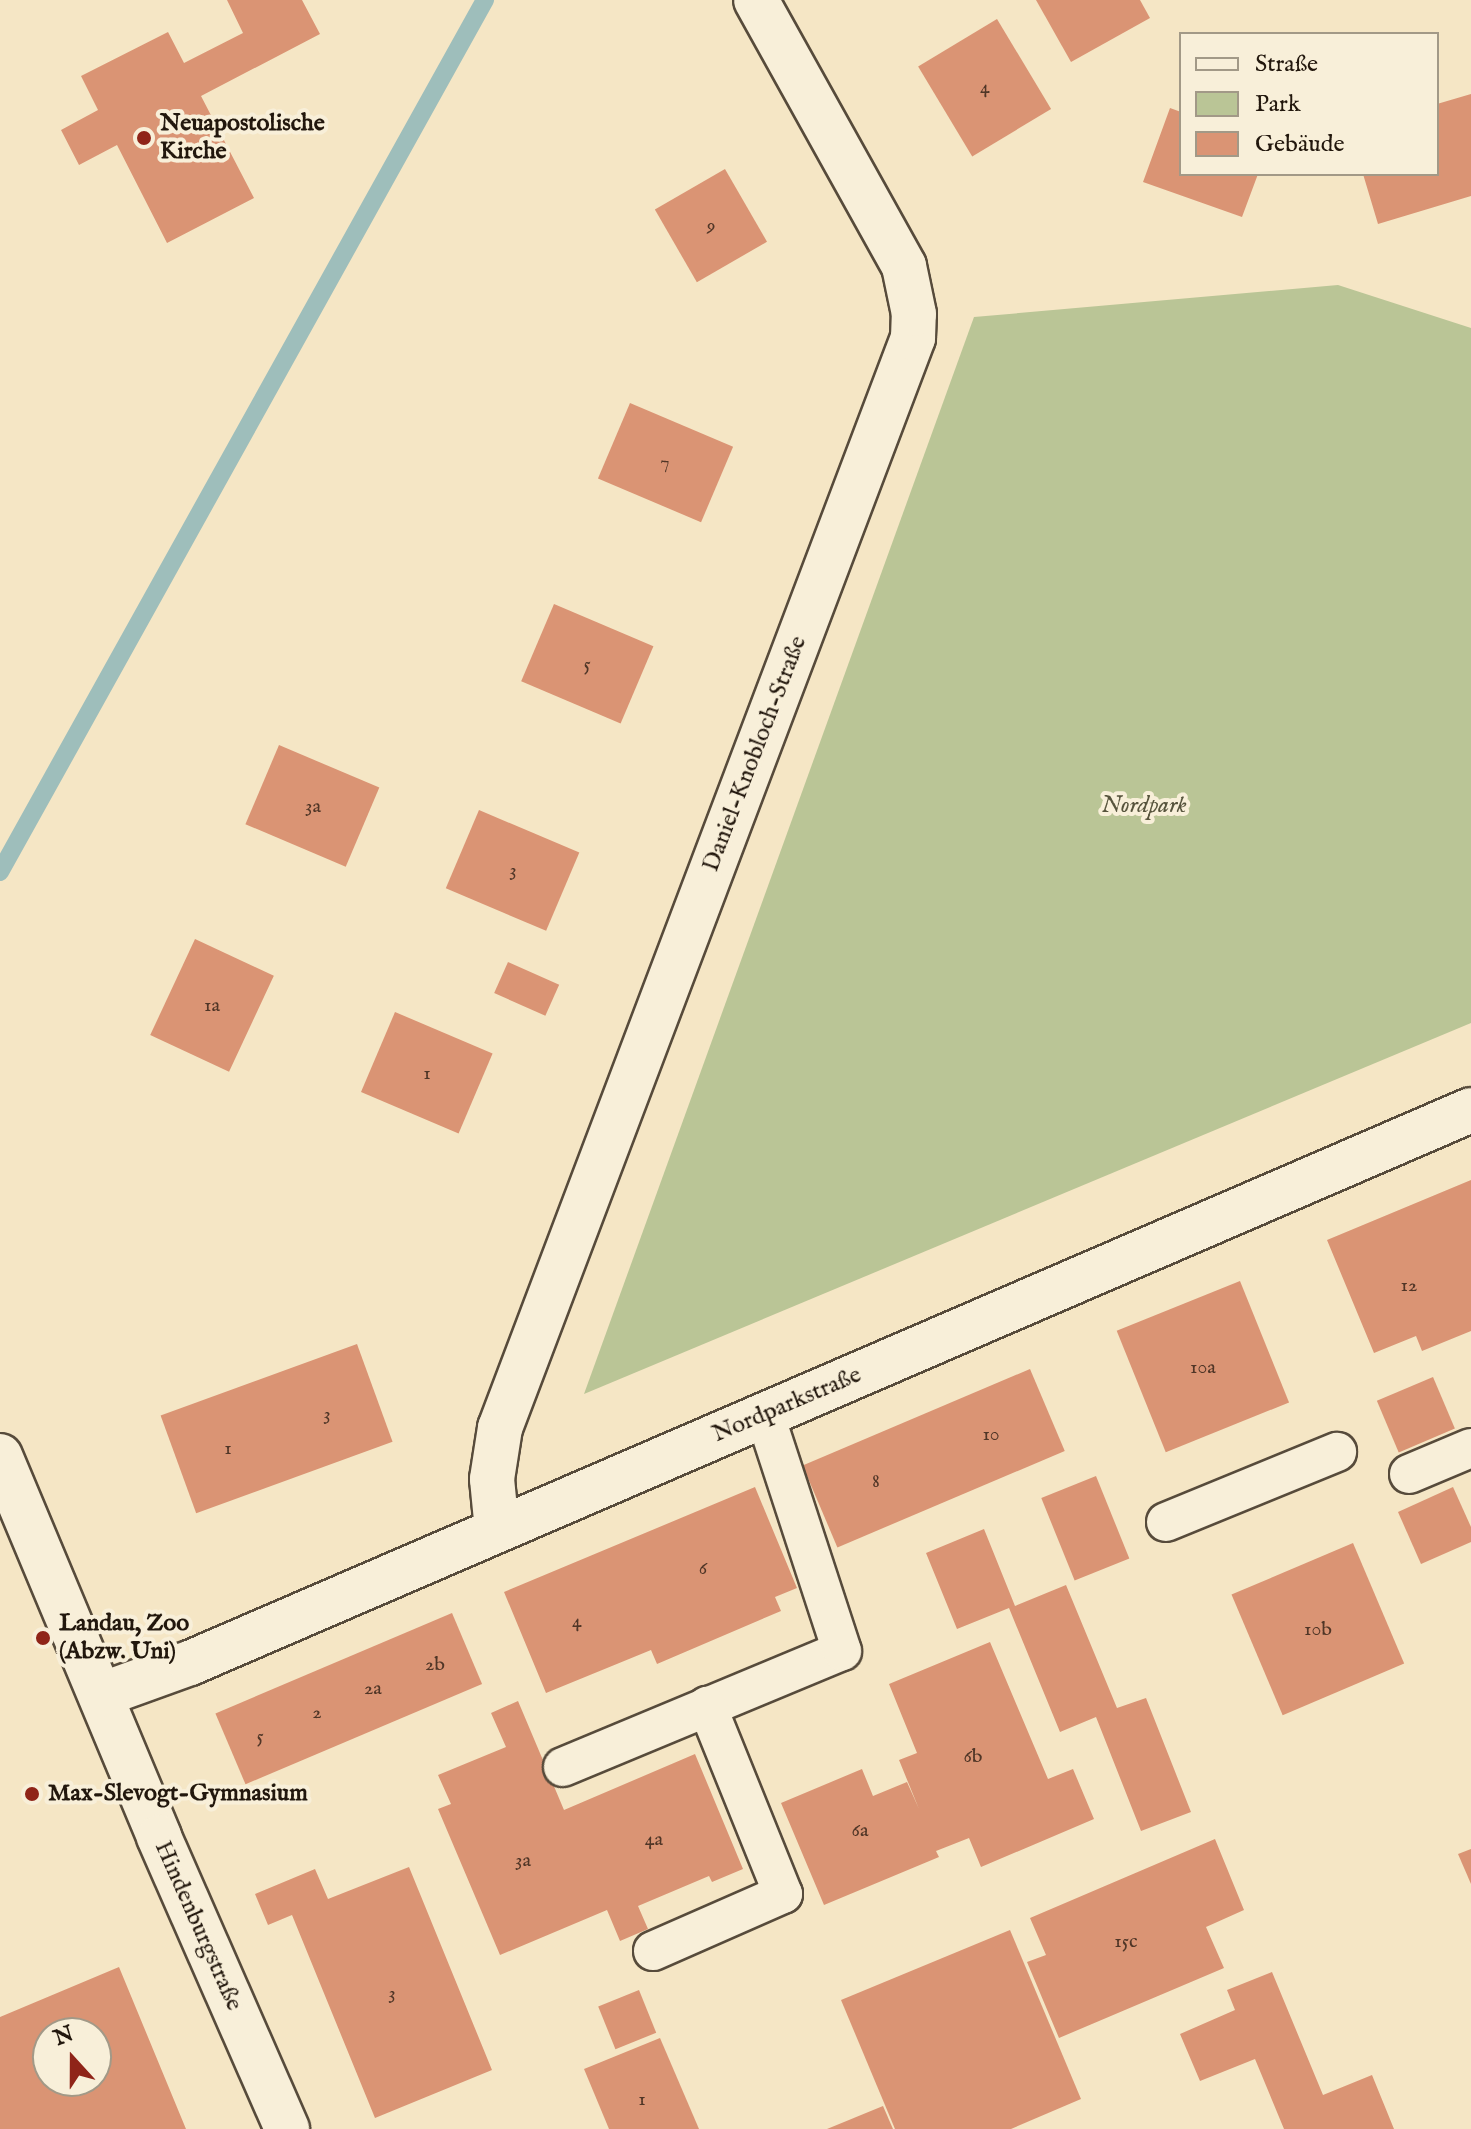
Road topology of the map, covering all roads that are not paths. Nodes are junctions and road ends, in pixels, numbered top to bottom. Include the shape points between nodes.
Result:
1 (756, 0) edge
2 (1471, 1110) edge
3 (765, 1415) junction
4 (1471, 1448) edge
5 (1337, 1452) dead end
6 (0, 1456) edge
7 (1409, 1474) dead end
8 (1166, 1522) dead end
9 (497, 1530) junction
10 (101, 1695) junction
11 (707, 1706) junction
12 (563, 1767) dead end
13 (653, 1951) dead end
14 (287, 2129) edge

1 - 9 street, Daniel-Knobloch-Straße via 904,266 913,338 500,1428 492,1479
2 - 3 street, Nordparkstraße
3 - 9 street, Nordparkstraße
3 - 11 lane via 842,1651
4 - 7 lane
5 - 8 lane
6 - 10 street, Hindenburgstraße
9 - 10 street, Nordparkstraße via 190,1663
10 - 14 street, Hindenburgstraße
11 - 12 lane
11 - 13 lane via 783,1894

